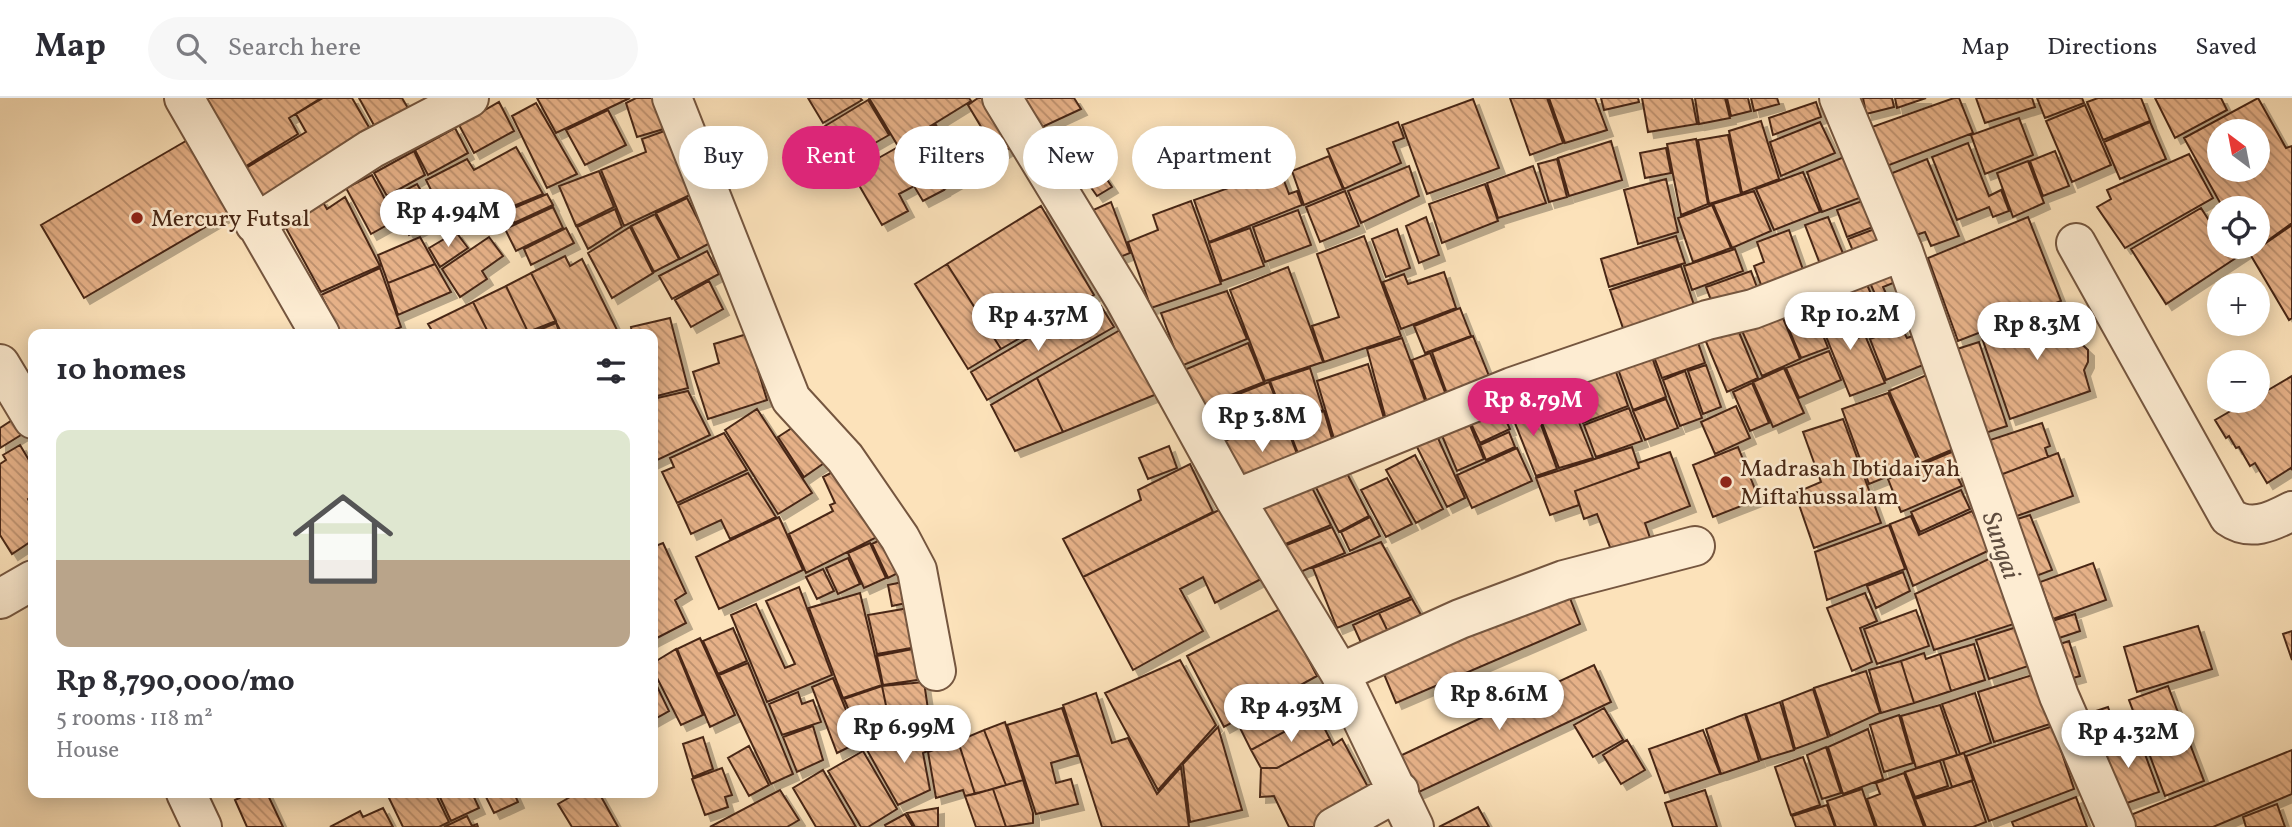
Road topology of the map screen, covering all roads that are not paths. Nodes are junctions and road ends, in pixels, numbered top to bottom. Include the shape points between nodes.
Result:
1 (184, 98) edge
2 (469, 98) edge
3 (672, 98) edge
4 (1002, 98) edge
5 (1839, 98) edge
6 (255, 224) junction
7 (2076, 243) dead end
8 (1903, 251) junction
9 (317, 329) edge
10 (0, 363) edge
11 (28, 411) edge
12 (1235, 499) junction
13 (2292, 511) edge
14 (1695, 546) dead end
15 (28, 583) edge
16 (0, 599) edge
17 (936, 671) dead end
18 (1340, 673) junction
19 (1399, 791) junction
20 (188, 798) edge
21 (202, 827) edge
22 (1334, 827) edge
23 (1414, 827) edge
24 (2116, 827) edge

1 - 6 street
2 - 6 street via 371,149
3 - 17 street via 791,400 845,458 900,538 916,570
4 - 12 street via 1124,298
5 - 8 street
6 - 9 street
7 - 13 street via 2230,517 2240,525 2255,526
8 - 12 street via 1753,309 1707,320 1512,387
8 - 24 street via 2059,696
10 - 11 street
12 - 18 street
14 - 18 street via 1563,580 1460,619
15 - 16 street
18 - 19 street
19 - 22 street
19 - 23 street
20 - 21 street

